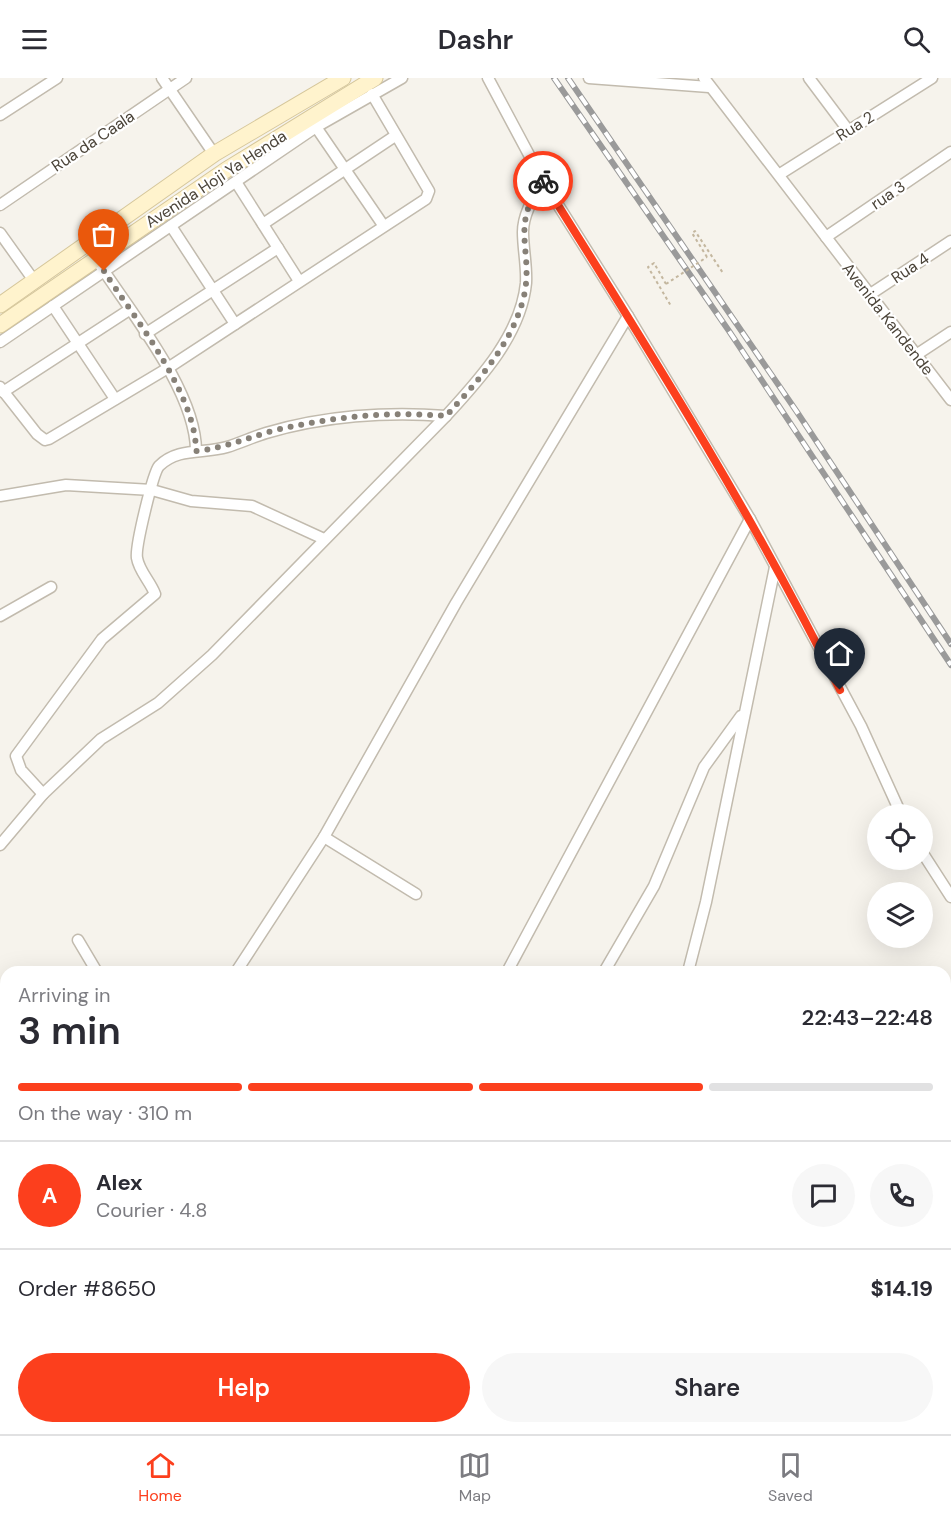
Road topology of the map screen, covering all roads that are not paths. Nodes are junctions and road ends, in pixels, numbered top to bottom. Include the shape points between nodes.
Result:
1 (57, 78) edge
2 (162, 78) edge
3 (186, 78) edge
4 (343, 78) edge
5 (375, 78) edge
6 (402, 78) edge
7 (488, 78) edge
8 (589, 78) edge
9 (809, 78) edge
10 (932, 78) edge
11 (706, 82) edge
12 (170, 89) junction
13 (372, 94) junction
14 (0, 116) edge
15 (316, 128) junction
16 (848, 130) junction
17 (395, 136) junction
18 (951, 152) edge
19 (214, 154) junction
20 (345, 170) junction
21 (780, 174) junction
22 (543, 181) junction
23 (236, 182) junction
24 (0, 205) edge
25 (263, 224) junction
26 (383, 225) junction
27 (171, 226) junction
28 (0, 233) edge
29 (826, 237) junction
30 (951, 241) edge
31 (278, 248) junction
32 (100, 265) junction
33 (299, 281) junction
34 (35, 282) junction
35 (213, 291) junction
36 (869, 295) junction
37 (0, 305) edge
38 (53, 306) junction
39 (129, 310) junction
40 (628, 316) junction
41 (235, 324) junction
42 (0, 326) edge
43 (951, 332) edge
44 (146, 334) junction
45 (0, 342) edge
46 (78, 343) junction
47 (916, 355) junction
48 (168, 368) junction
49 (2, 389) edge
50 (115, 399) junction
51 (951, 400) edge
52 (446, 416) junction
53 (196, 451) junction
54 (152, 490) junction
55 (0, 496) edge
56 (750, 519) junction
57 (324, 539) junction
58 (775, 567) junction
59 (51, 587) dead end
60 (0, 616) edge
61 (743, 713) junction
62 (43, 794) junction
63 (896, 804) edge
64 (324, 837) junction
65 (0, 845) edge
66 (933, 869) edge
67 (416, 894) dead end
68 (951, 897) edge
69 (78, 940) dead end
70 (93, 966) edge
71 (240, 966) edge
72 (510, 966) edge
73 (607, 966) edge
74 (690, 966) edge

1 - 14 street
2 - 12 street
3 - 12 street, Rua da Caala
4 - 19 main road, Avenida Hoji Ya Henda
5 - 32 main road, Avenida Hoji Ya Henda via 226,170
6 - 13 street
7 - 22 street
8 - 11 street
9 - 16 street
10 - 16 street, Rua 2
11 - 21 street
12 - 19 street
12 - 24 street, Rua da Caala
13 - 15 street
13 - 17 street
15 - 20 street
15 - 23 street
16 - 21 street, Rua 2
17 - 20 street
17 - 26 street via 430,194
18 - 29 street, rua 3
19 - 34 main road, Avenida Hoji Ya Henda
20 - 25 street
20 - 26 street
21 - 29 street
22 - 40 street
22 - 52 street via 525,216 526,282 517,318 481,377
23 - 25 street
23 - 27 street
25 - 31 street
26 - 33 street
27 - 32 street
27 - 35 street
28 - 34 street
29 - 36 street, Avenida Kandende
30 - 36 street, Rua 4
31 - 33 street
31 - 35 street
32 - 38 street
32 - 39 street
32 - 42 main road, Avenida Hoji Ya Henda
33 - 41 street
34 - 37 main road, Avenida Hoji Ya Henda
35 - 41 street
35 - 44 street
36 - 47 street, Avenida Kandende
38 - 45 street
38 - 46 street
39 - 44 street
39 - 46 street
40 - 56 street
40 - 64 street via 456,603
41 - 48 street
43 - 47 street
44 - 48 street
46 - 49 street
46 - 50 street
47 - 51 street, Avenida Kandende
48 - 50 street
48 - 53 street via 193,423
49 - 50 street via 37,434 47,440
52 - 53 street via 387,414 327,421
52 - 57 street
53 - 54 street via 166,460 154,472
54 - 55 street via 66,484
54 - 57 street via 191,501 252,506
54 - 62 street via 136,549 138,563 155,594 102,639 16,756 21,770
56 - 58 street
56 - 72 street
57 - 62 street via 183,682 101,739
58 - 61 street
58 - 63 street via 861,726
59 - 60 street
61 - 73 street via 705,767 654,886
61 - 74 street
62 - 65 street
64 - 67 street
64 - 71 street
66 - 68 street
69 - 70 street

